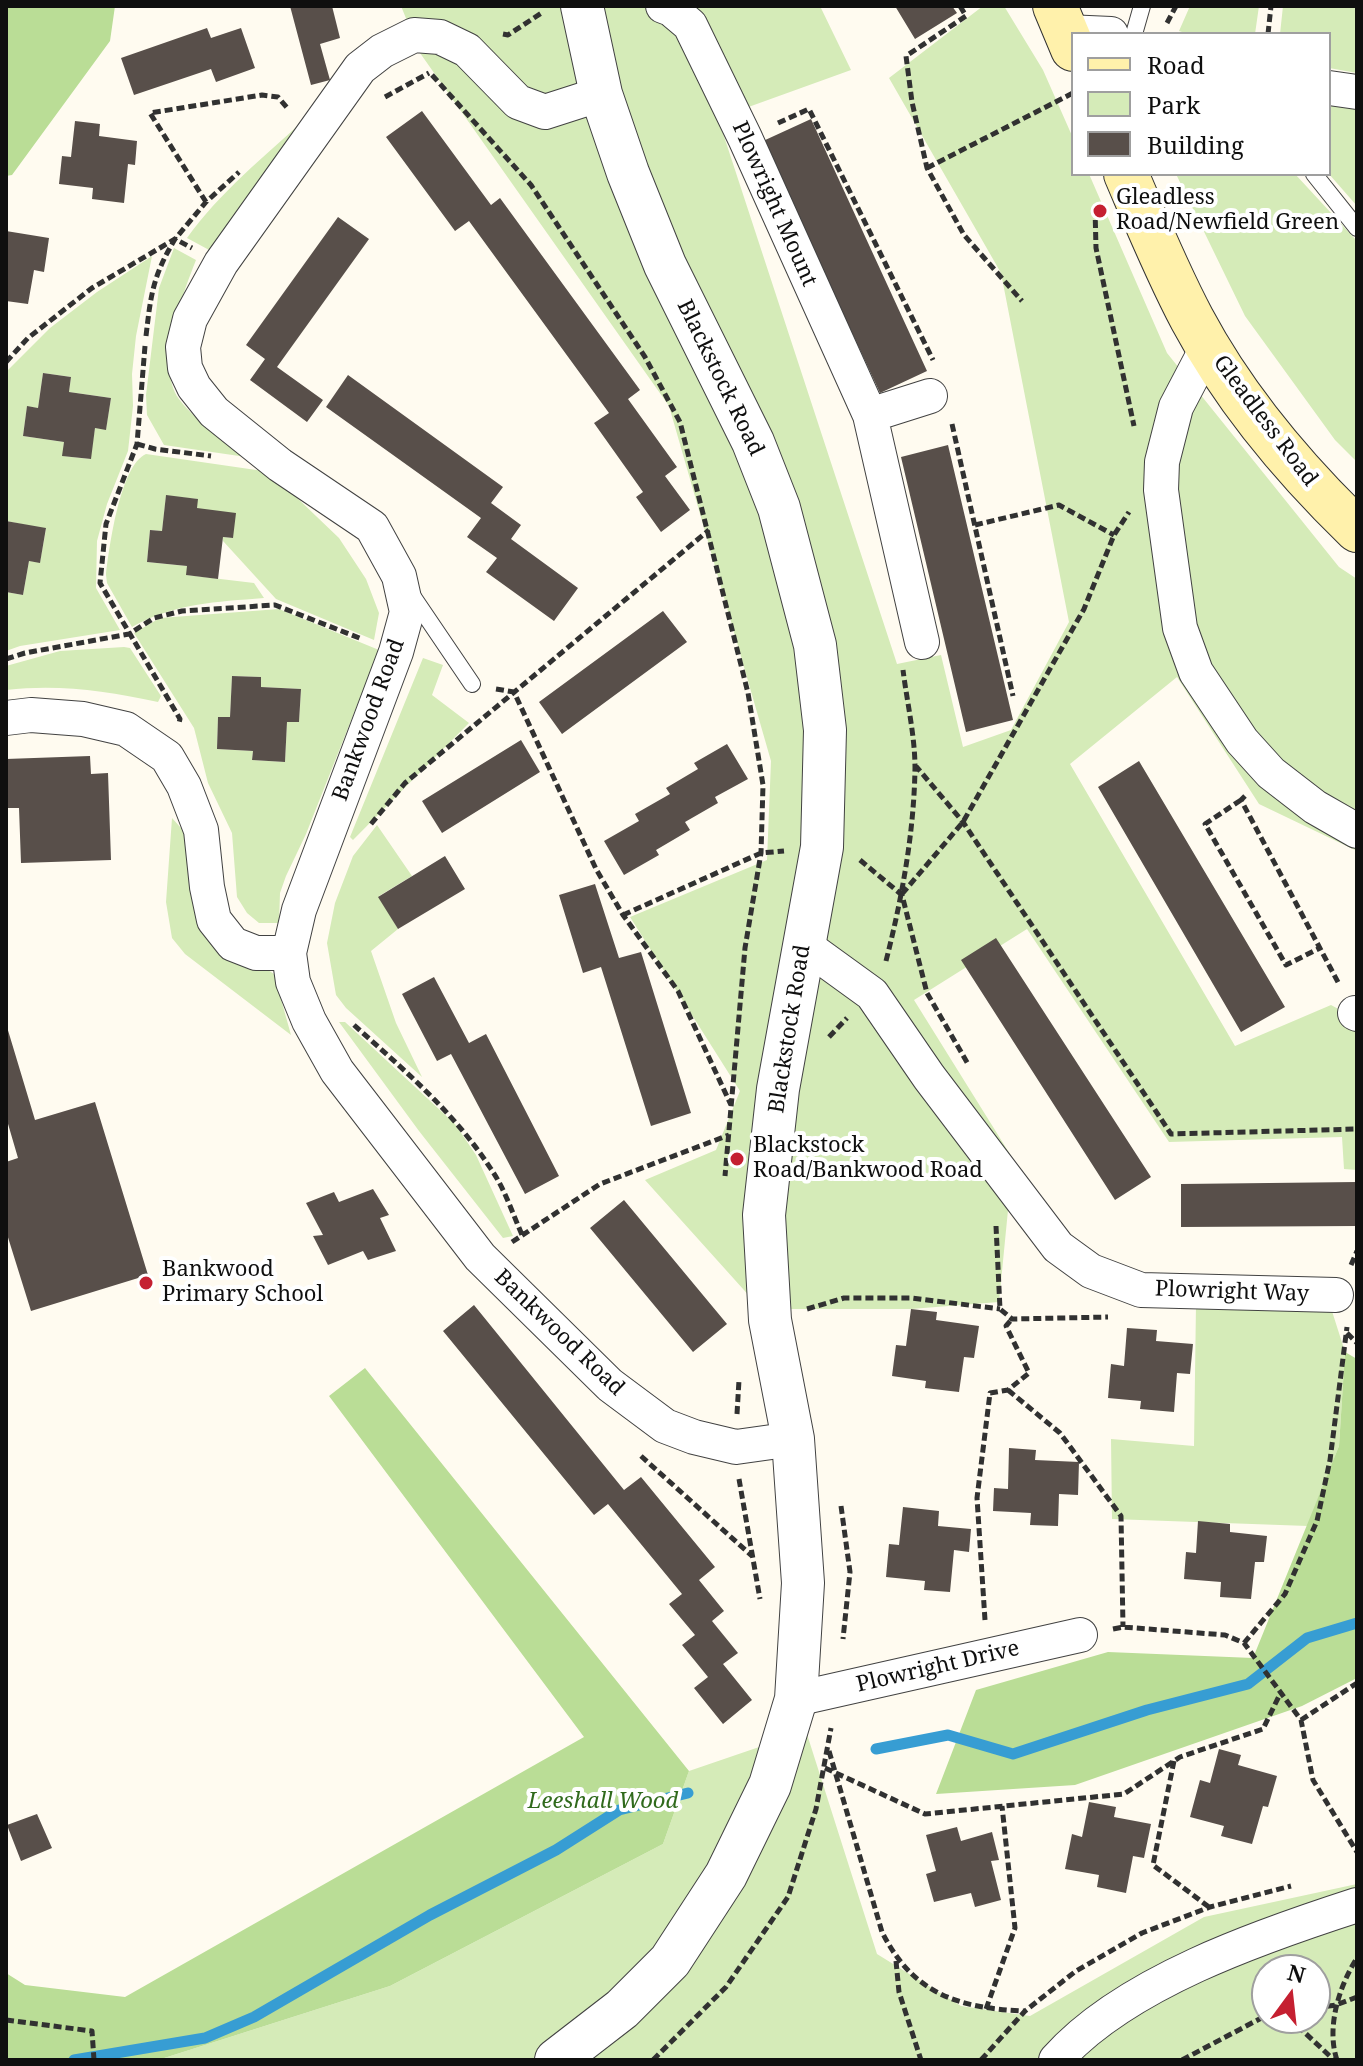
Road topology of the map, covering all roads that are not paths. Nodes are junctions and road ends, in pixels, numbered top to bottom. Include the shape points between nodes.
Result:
1 (663, 6) edge
2 (1142, 6) edge
3 (562, 10) edge
4 (1064, 29) edge
5 (1092, 32) edge
6 (1135, 32) edge
7 (1331, 88) edge
8 (1357, 92) edge
9 (601, 94) junction
10 (1127, 176) edge
11 (1316, 176) edge
12 (1357, 228) edge
13 (1208, 346) junction
14 (930, 396) dead end
15 (870, 415) junction
16 (1357, 530) edge
17 (399, 576) junction
18 (922, 642) road end
19 (472, 684) road end
20 (6, 718) edge
21 (1357, 831) edge
22 (803, 944) junction
23 (289, 953) junction
24 (1342, 1307) road end
25 (793, 1439) junction
26 (1080, 1635) road end
27 (796, 1699) junction
28 (1357, 1905) edge
29 (556, 2060) edge
30 (1056, 2060) edge

1 - 15 street, Plowright Mount via 690,25
2 - 6 lane
3 - 9 street, Blackstock Road
4 - 5 street
7 - 8 street
9 - 17 street, Bankwood Road via 545,112 518,102 467,50 440,37 414,35 382,51 360,68 221,263 190,319 183,347 185,368 214,412 280,465 372,527
9 - 22 street, Blackstock Road via 665,265 753,442 779,508 815,645 825,730 822,847
10 - 13 main road, Gleadless Road
11 - 12 lane
13 - 16 main road, Gleadless Road via 1289,459
13 - 21 street, Gleadless Road via 1176,407 1162,462 1161,490 1180,628 1196,672 1242,741 1271,773
14 - 15 street
15 - 18 street, Plowright Mount
17 - 19 lane
17 - 23 street, Bankwood Road via 407,612 396,652 299,910
20 - 23 street via 83,719 126,729 167,757 201,830 214,920 233,944 256,953
22 - 24 street, Plowright Way via 872,994 1058,1247 1091,1271 1141,1290
22 - 25 street, Blackstock Road via 778,1089 764,1215 770,1320
23 - 25 street, Bankwood Road via 293,982 337,1071 480,1257 610,1385 665,1426 694,1437 736,1447
25 - 27 street, Blackstock Road via 803,1583
26 - 27 street, Plowright Drive
27 - 29 street, Blackstock Road via 763,1798 726,1875 670,1961 622,2009
28 - 30 street via 1295,1925 1134,1996

